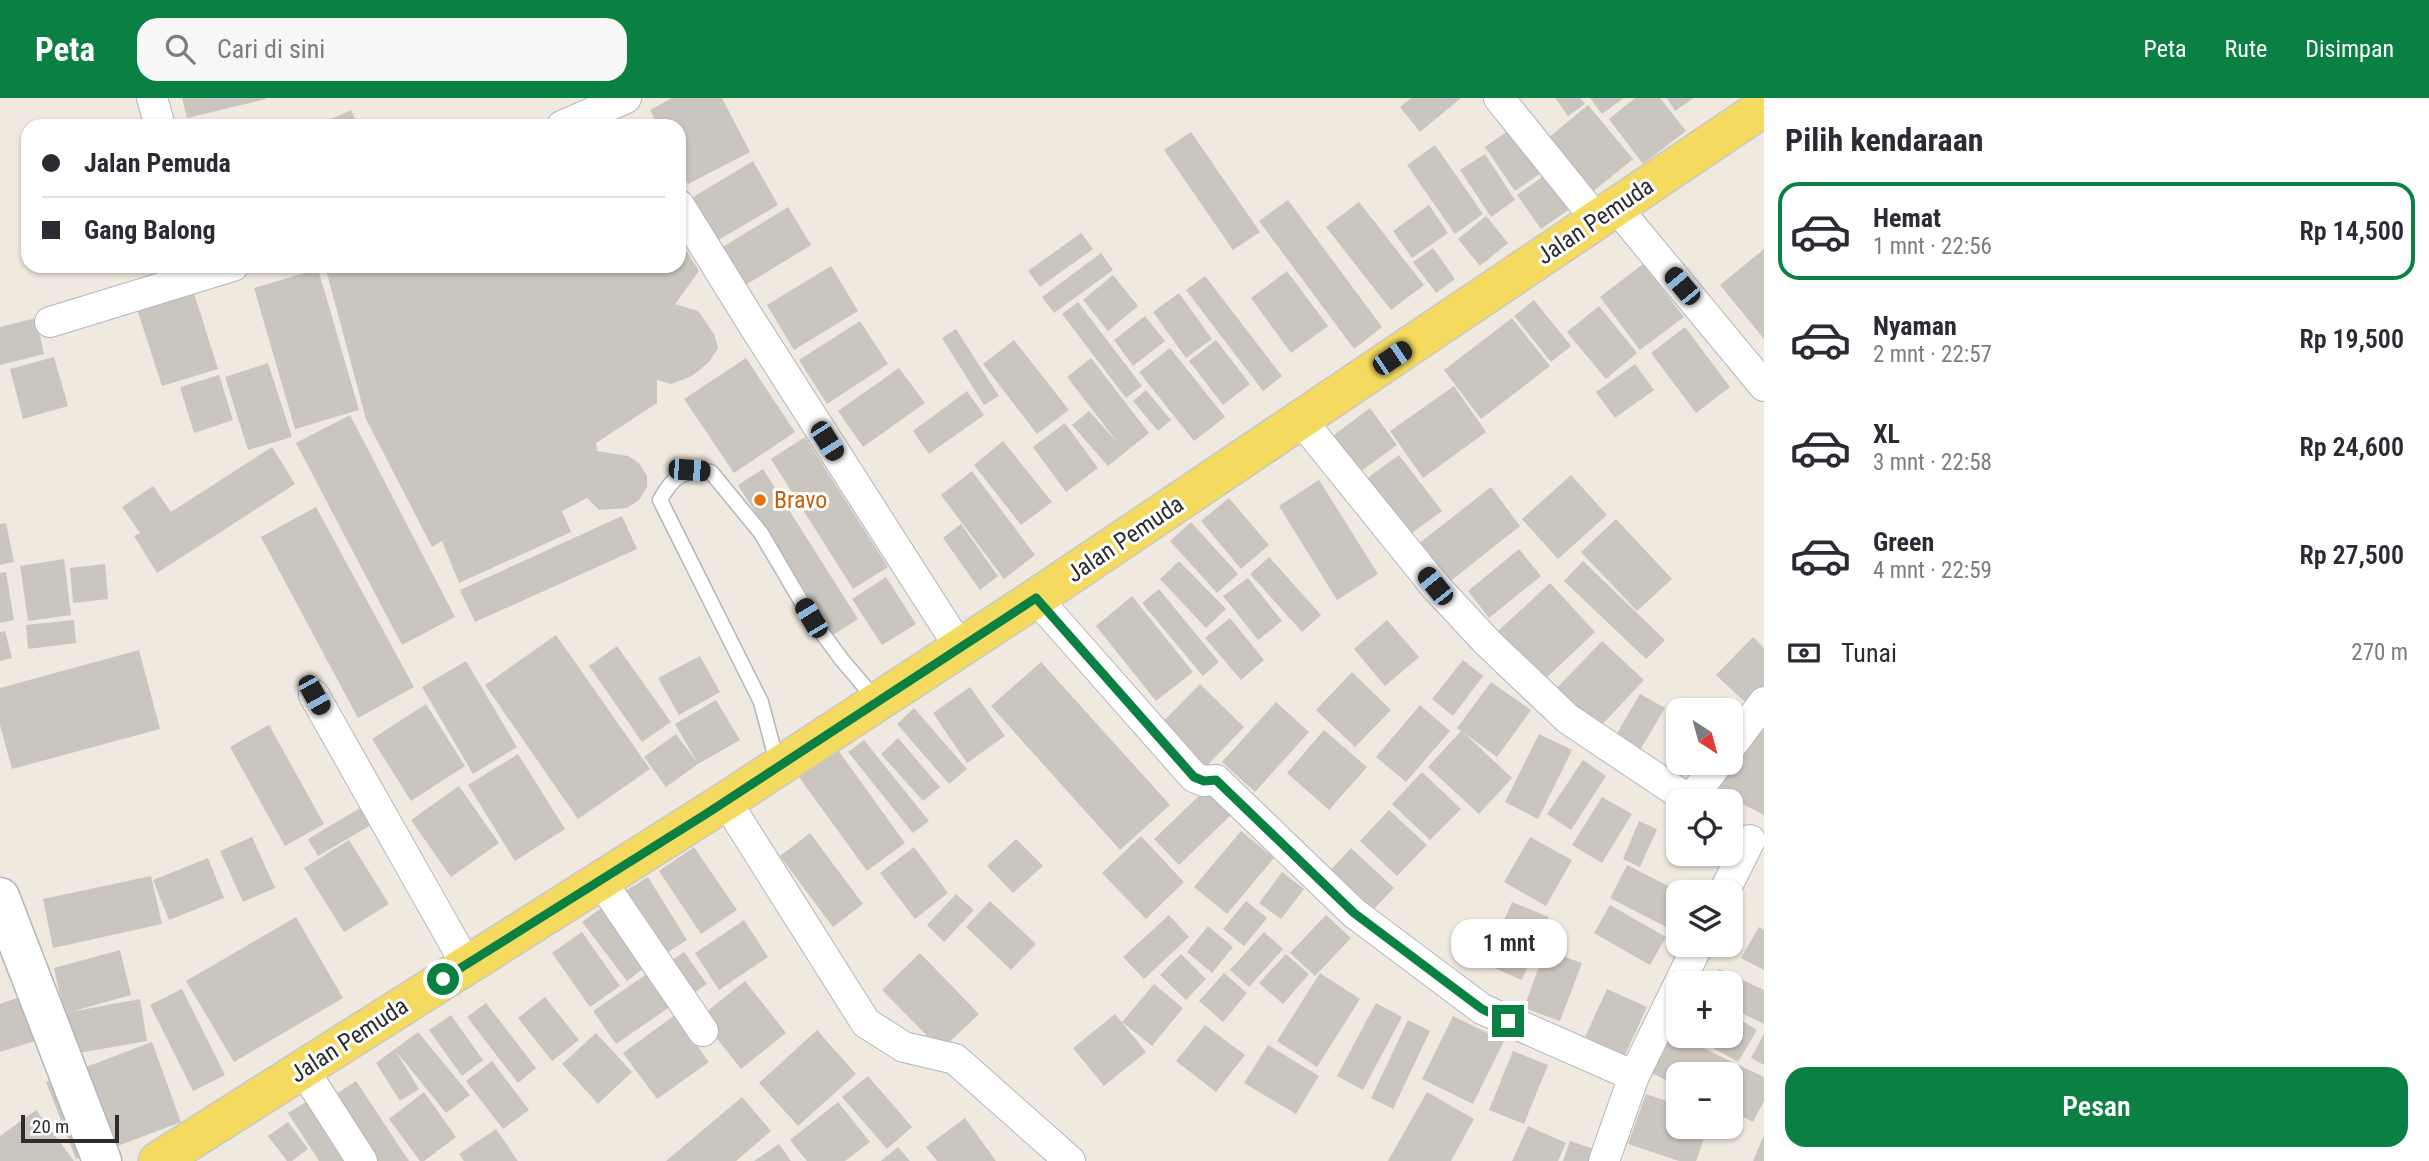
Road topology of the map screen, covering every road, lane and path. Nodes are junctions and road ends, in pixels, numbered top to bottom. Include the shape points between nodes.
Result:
1 (152, 98) edge
2 (1499, 98) edge
3 (1764, 107) edge
4 (624, 109) edge
5 (158, 119) edge
6 (588, 119) edge
7 (1606, 214) junction
8 (686, 216) edge
9 (196, 273) edge
10 (50, 322) dead end
11 (1764, 386) edge
12 (1301, 420) junction
13 (1036, 598) junction
14 (960, 648) junction
15 (314, 695) dead end
16 (878, 702) junction
17 (1764, 702) edge
18 (1743, 730) edge
19 (778, 767) junction
20 (1673, 789) edge
21 (726, 801) junction
22 (1748, 839) edge
23 (1729, 880) edge
24 (601, 881) junction
25 (0, 897) edge
26 (467, 964) junction
27 (1666, 1011) edge
28 (703, 1031) dead end
29 (303, 1069) junction
30 (1634, 1076) junction
31 (102, 1161) edge
32 (158, 1161) edge
33 (362, 1161) edge
34 (1070, 1161) edge
35 (1604, 1161) edge

1 - 5 street
2 - 7 street
3 - 7 main road, Jalan Pemuda
4 - 6 street
7 - 11 street
7 - 12 main road, Jalan Pemuda
8 - 14 street
9 - 10 street
12 - 13 main road, Jalan Pemuda
12 - 20 street via 1435,586 1497,651 1568,719
13 - 14 main road, Jalan Pemuda
13 - 30 street via 1194,777 1216,780 1354,913 1482,1009
14 - 16 main road, Jalan Pemuda
15 - 26 street
16 - 19 main road, Jalan Pemuda
16 - 19 lane via 832,647 761,533 711,472 689,470 670,481 660,500 761,702
17 - 18 street
19 - 21 main road, Jalan Pemuda
21 - 24 main road, Jalan Pemuda
21 - 34 street via 866,1023 904,1047 955,1059
22 - 23 street
24 - 26 main road, Jalan Pemuda
24 - 28 street
25 - 31 street
26 - 29 main road, Jalan Pemuda
27 - 30 street
29 - 32 main road, Jalan Pemuda
29 - 33 street
30 - 35 street

